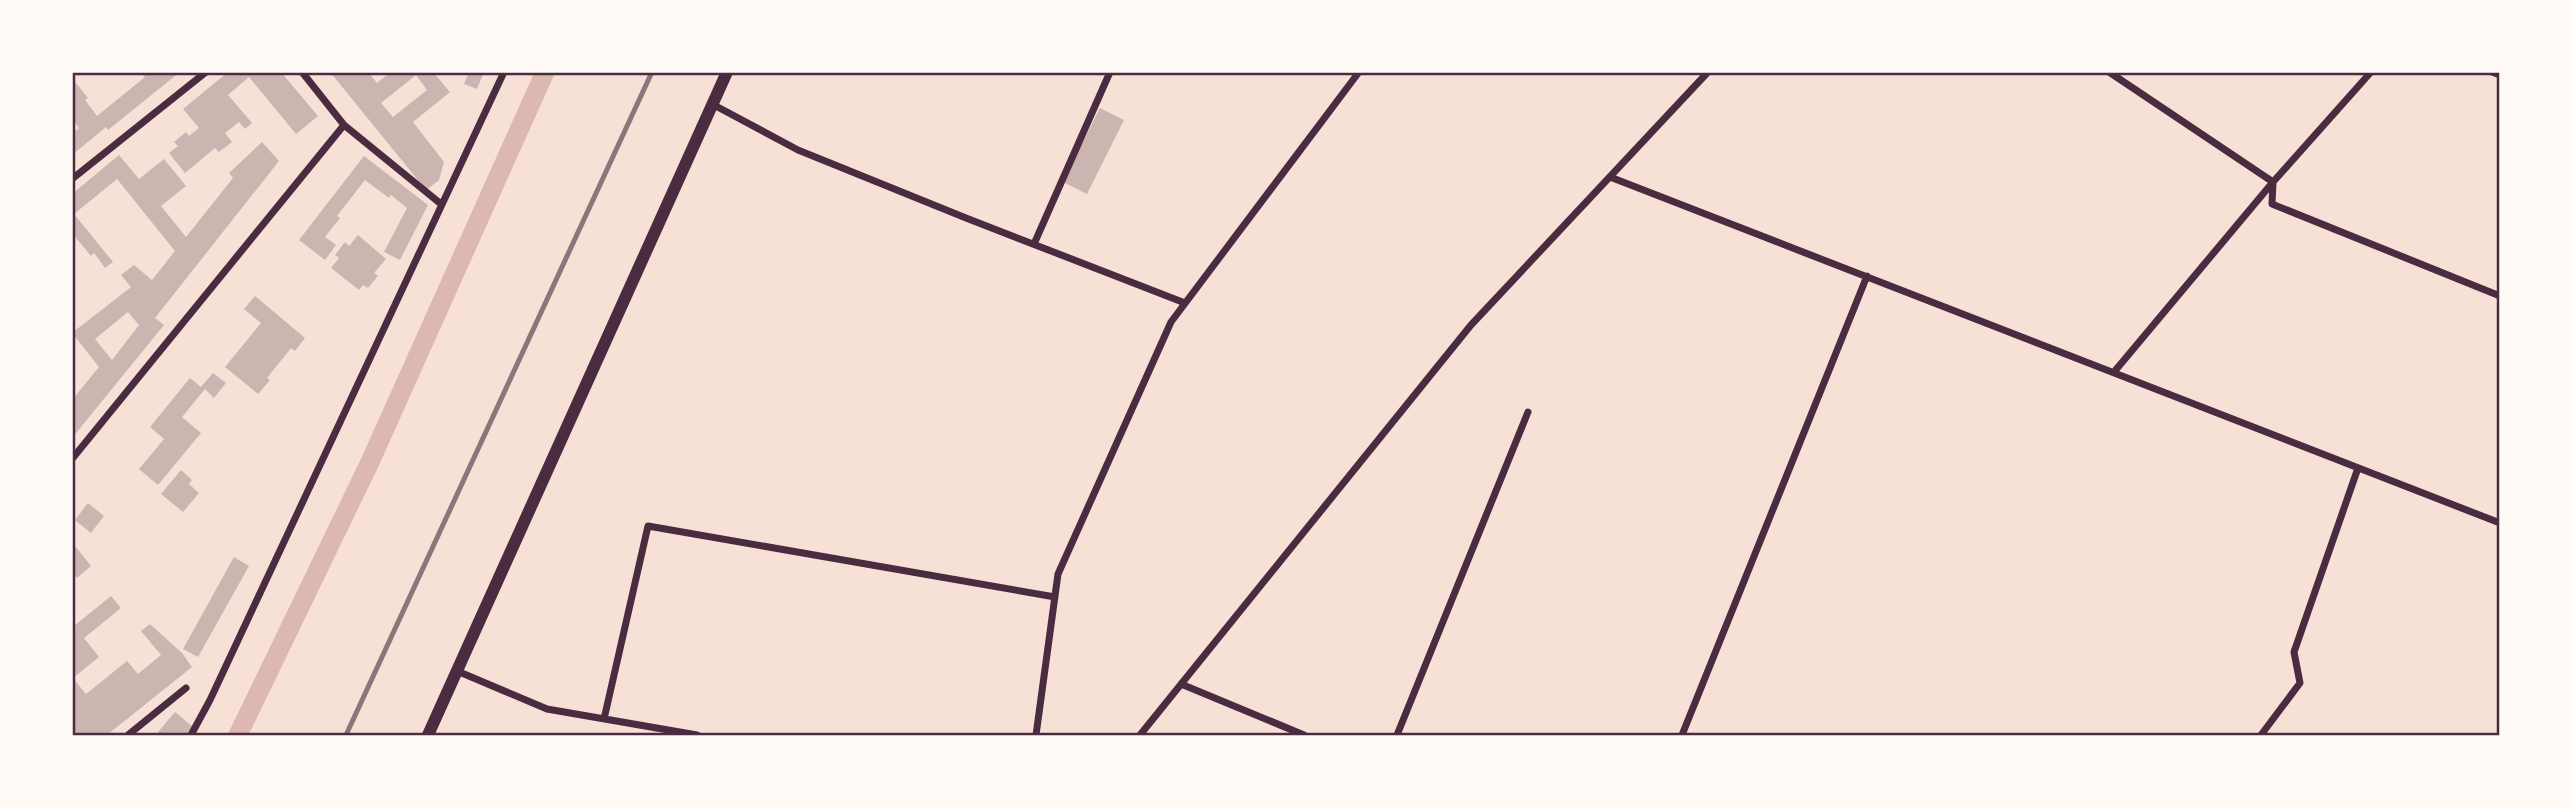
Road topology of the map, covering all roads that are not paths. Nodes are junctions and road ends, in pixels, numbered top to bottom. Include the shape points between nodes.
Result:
1 (206, 72) edge
2 (302, 72) edge
3 (504, 72) edge
4 (727, 72) edge
5 (1110, 72) edge
6 (1359, 72) edge
7 (1708, 72) edge
8 (2109, 72) edge
9 (2371, 72) edge
10 (2492, 72) edge
11 (2500, 75) edge
12 (712, 104) junction
13 (344, 125) junction
14 (1610, 177) junction
15 (72, 178) edge
16 (2273, 182) junction
17 (441, 204) junction
18 (1034, 244) junction
19 (1867, 276) junction
20 (2500, 296) edge
21 (1185, 303) junction
22 (2115, 372) junction
23 (1528, 412) dead end
24 (72, 459) edge
25 (2358, 468) junction
26 (2500, 523) edge
27 (1055, 597) junction
28 (457, 671) junction
29 (1181, 684) junction
30 (186, 688) dead end
31 (604, 719) junction
32 (128, 735) edge
33 (191, 735) edge
34 (428, 735) edge
35 (697, 735) edge
36 (1036, 735) edge
37 (1140, 735) edge
38 (1304, 735) edge
39 (1397, 735) edge
40 (1682, 735) edge
41 (2261, 735) edge

1 - 15 street
2 - 13 street
3 - 17 street
4 - 12 main road
5 - 18 street
6 - 21 street
7 - 14 street
8 - 16 street
9 - 16 street
10 - 11 street
12 - 18 street via 798,150
12 - 28 main road
13 - 17 street
13 - 24 street
14 - 19 street
14 - 29 street via 1471,325
16 - 20 street via 2272,204
16 - 22 street
17 - 33 street
18 - 21 street
19 - 22 street
19 - 40 street
21 - 27 street via 1171,322 1069,549 1058,574
22 - 25 street
23 - 39 street
25 - 26 street
25 - 41 street via 2294,652 2300,682
27 - 31 street via 648,526
27 - 36 street
28 - 31 street via 547,709
28 - 34 main road
29 - 37 street
29 - 38 street
30 - 32 street
31 - 35 street

